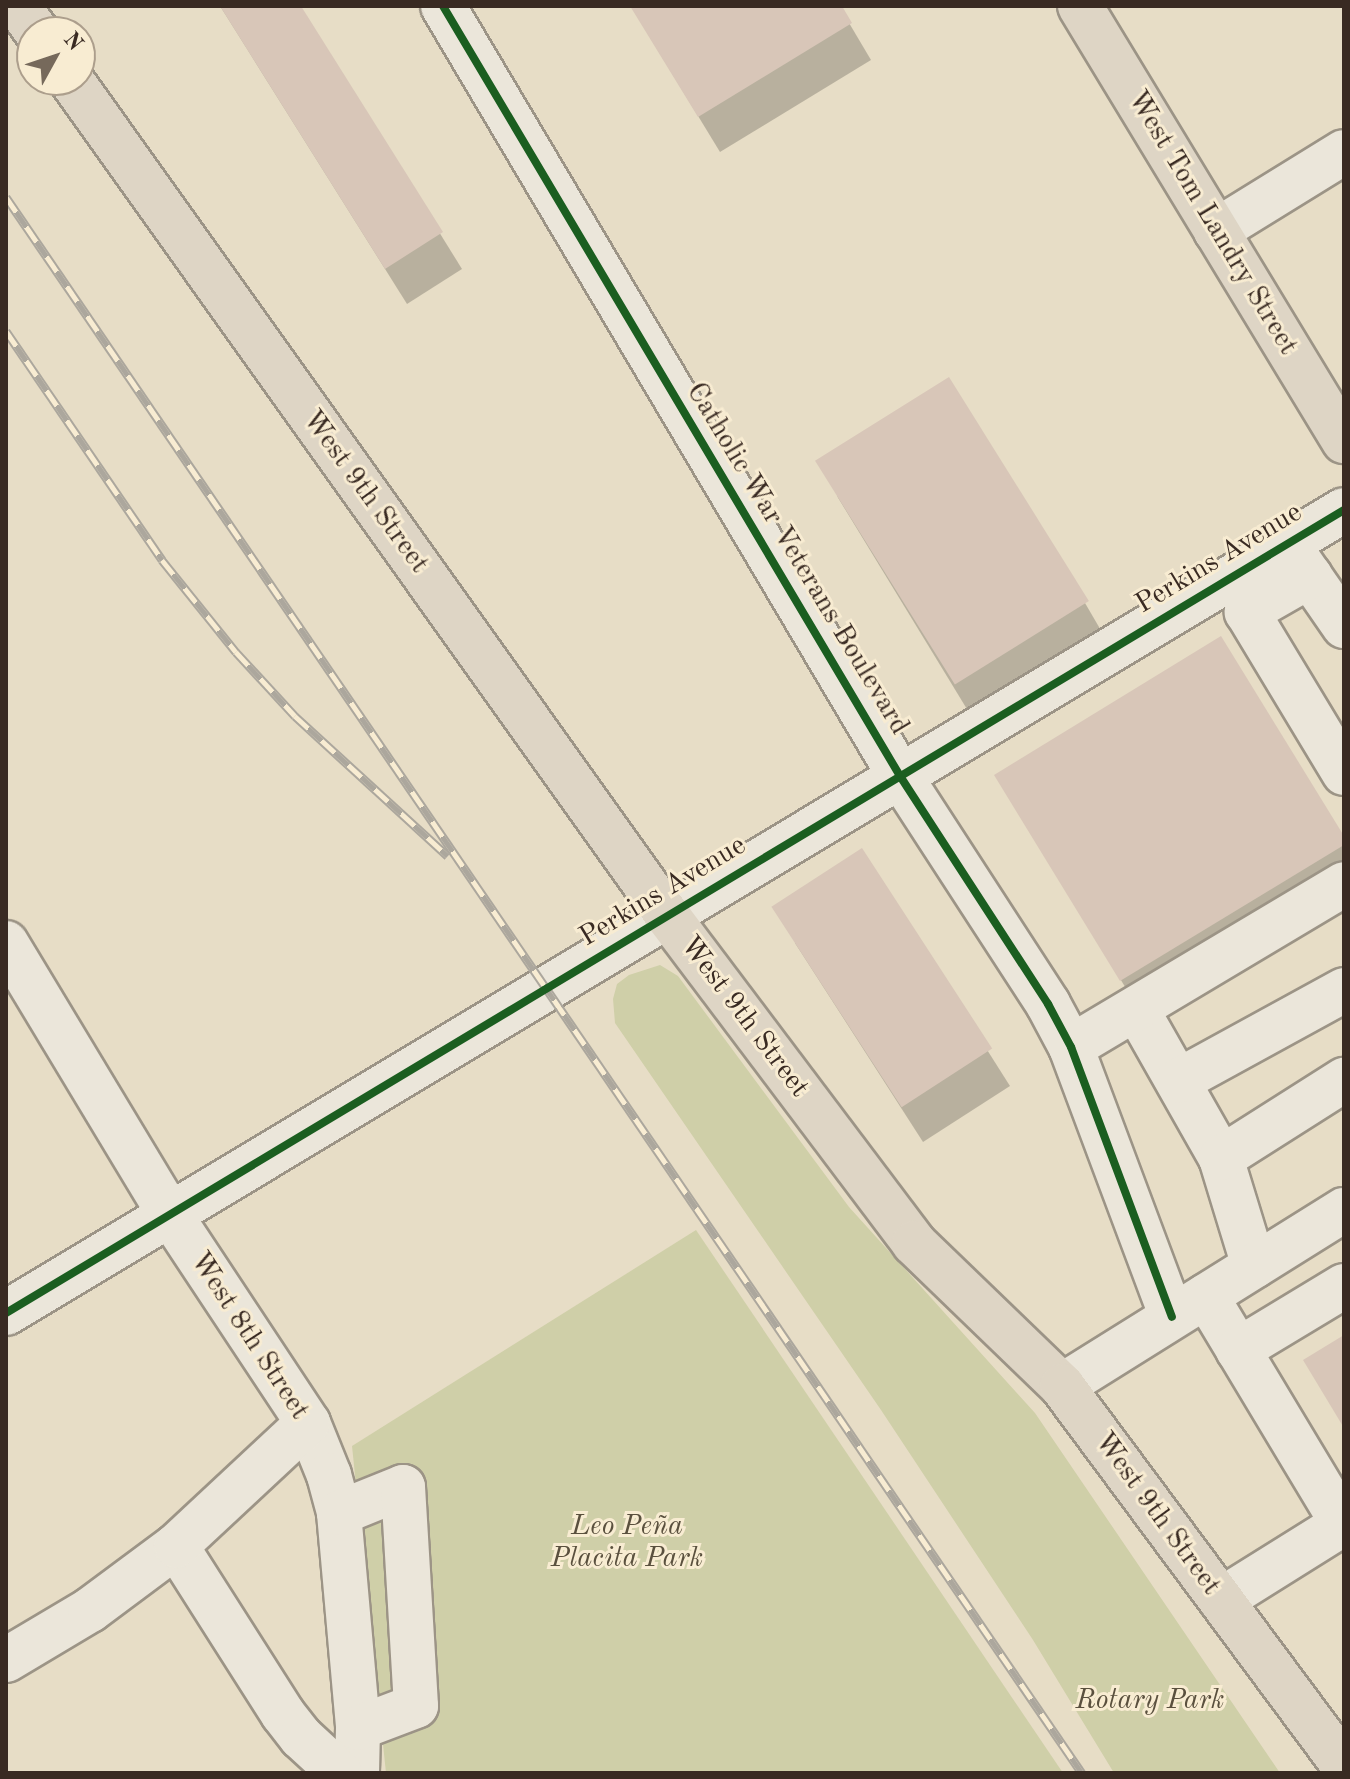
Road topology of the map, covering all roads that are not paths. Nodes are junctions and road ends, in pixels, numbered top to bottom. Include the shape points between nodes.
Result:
1 (443, 6) edge
2 (1080, 6) edge
3 (82, 96) edge
4 (1344, 152) edge
5 (1216, 231) junction
6 (1344, 441) edge
7 (1344, 510) edge
8 (1299, 560) junction
9 (1344, 626) edge
10 (1344, 773) edge
11 (900, 776) junction
12 (1344, 884) edge
13 (667, 915) junction
14 (9, 954) edge
15 (1344, 990) edge
16 (1137, 1010) junction
17 (1071, 1047) junction
18 (1344, 1080) edge
19 (1178, 1081) junction
20 (1221, 1158) junction
21 (1344, 1210) edge
22 (169, 1213) junction
23 (1254, 1266) junction
24 (1344, 1286) edge
25 (1189, 1307) junction
26 (6, 1313) edge
27 (1238, 1350) junction
28 (1062, 1386) junction
29 (308, 1423) junction
30 (339, 1513) junction
31 (1343, 1524) edge
32 (176, 1546) junction
33 (1221, 1600) junction
34 (6, 1660) edge
35 (358, 1728) junction
36 (1344, 1766) edge
37 (340, 1773) edge
38 (357, 1773) edge

1 - 11 street, Catholic War Veterans Boulevard
2 - 5 main road, West Tom Landry Street
3 - 13 main road, West 9th Street
4 - 5 street
5 - 6 main road, West Tom Landry Street
7 - 8 street, Perkins Avenue
8 - 9 street
8 - 10 street via 1247,612
8 - 11 street, Perkins Avenue
11 - 13 street, Perkins Avenue
11 - 17 street, Catholic War Veterans Boulevard
12 - 16 street
13 - 22 street, Perkins Avenue
13 - 28 main road, West 9th Street via 914,1243
14 - 22 street, West 8th Street
15 - 19 street
16 - 17 street
16 - 19 street
17 - 25 street, Catholic War Veterans Boulevard
18 - 20 street
19 - 20 street
20 - 23 street
21 - 23 street
22 - 26 street, Perkins Avenue
22 - 29 street, West 8th Street
23 - 25 street
24 - 27 street
25 - 27 street, Catholic War Veterans Boulevard
25 - 28 street
27 - 31 street, Catholic War Veterans Boulevard
28 - 33 main road, West 9th Street
29 - 30 street, West 8th Street
29 - 32 street
30 - 35 street, West 8th Street
30 - 35 street via 403,1487 416,1706
31 - 33 street
32 - 34 street via 90,1610
32 - 37 street via 283,1714
33 - 36 main road, West 9th Street
35 - 38 street, West 8th Street

